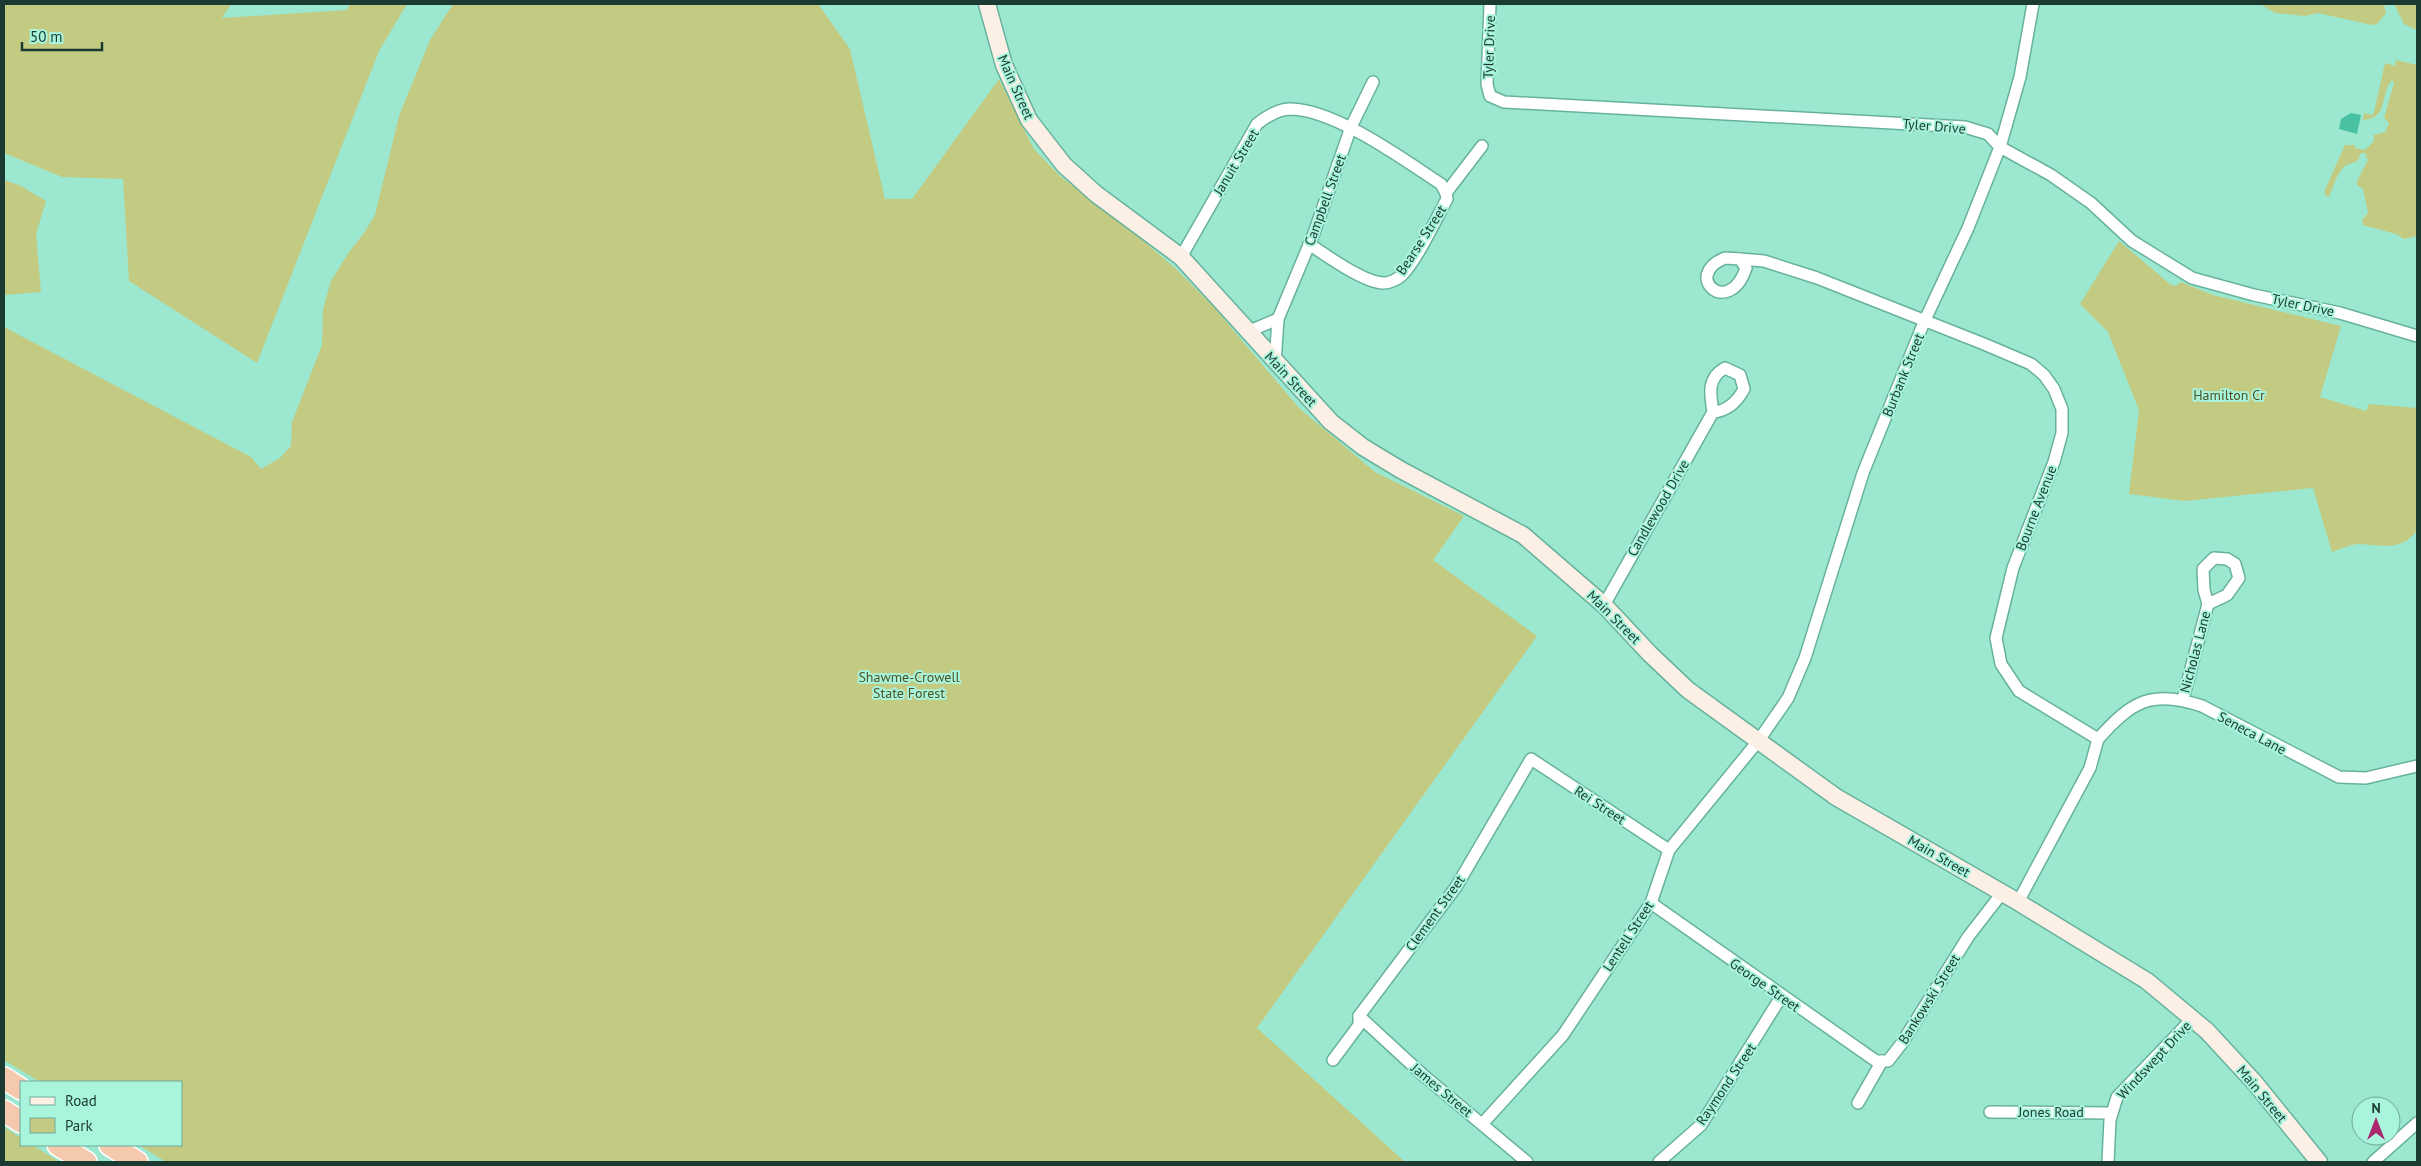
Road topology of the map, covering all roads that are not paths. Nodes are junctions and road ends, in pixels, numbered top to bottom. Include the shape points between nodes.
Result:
1 (987, 4) edge
2 (1490, 4) edge
3 (2033, 4) edge
4 (1373, 82) dead end
5 (1351, 127) junction
6 (1482, 146) dead end
7 (2000, 147) junction
8 (1446, 193) junction
9 (1309, 244) junction
10 (1181, 257) junction
11 (1740, 259) dead end
12 (1278, 318) junction
13 (1924, 322) junction
14 (1247, 332) junction
15 (2417, 336) edge
16 (1275, 363) junction
17 (1713, 412) dead end
18 (2208, 604) dead end
19 (1604, 605) junction
20 (2183, 699) junction
21 (2098, 739) junction
22 (1758, 740) junction
23 (1531, 759) joint
24 (2417, 766) edge
25 (1670, 850) junction
26 (2002, 893) junction
27 (2018, 902) junction
28 (1651, 903) junction
29 (1781, 997) junction
30 (1359, 1016) junction
31 (2194, 1018) junction
32 (1333, 1060) dead end
33 (1882, 1061) junction
34 (4, 1078) edge
35 (20, 1088) edge
36 (1858, 1103) dead end
37 (4, 1111) edge
38 (1990, 1112) dead end
39 (2111, 1113) junction
40 (20, 1121) edge
41 (1483, 1123) junction
42 (2417, 1123) edge
43 (60, 1146) edge
44 (112, 1146) edge
45 (86, 1162) edge
46 (137, 1162) edge
47 (1526, 1162) edge
48 (1660, 1162) edge
49 (2108, 1162) edge
50 (2319, 1162) edge
51 (2373, 1162) edge

1 - 10 main road, Main Street via 1004,65 1029,120 1064,165
2 - 7 street, Tyler Drive via 1487,84 1490,96 1504,102 1965,127 1988,134
3 - 7 street, Burbank Street via 2020,77
4 - 5 street, Campbell Street
5 - 8 street, Januit Street via 1441,184
5 - 9 street, Campbell Street
5 - 10 street, Januit Street via 1292,110 1269,114 1257,124
6 - 8 street, Bearse Street
7 - 13 street, Burbank Street via 1968,228
7 - 15 street, Tyler Drive via 2067,186 2091,203 2132,241 2192,278 2340,313
8 - 9 street, Bearse Street via 1447,199 1429,234 1402,276 1394,281 1383,283 1367,278
9 - 12 street, Campbell Street
10 - 14 main road, Main Street
11 - 13 street, Bourne Avenue via 1764,261 1808,275
12 - 14 street
12 - 16 street, Campbell Street
13 - 21 street, Bourne Avenue via 2031,364 2054,389 2062,409 2062,433 2014,568 1996,638 2001,664 2019,691
13 - 22 street, Burbank Street via 1863,473 1805,658 1788,698
14 - 16 main road, Main Street
16 - 19 main road, Main Street via 1331,422 1363,447 1523,535
17 - 19 street, Candlewood Drive
18 - 20 street, Nicholas Lane
19 - 22 main road, Main Street via 1688,690
20 - 21 street, Seneca Lane via 2160,697 2138,703 2117,717
20 - 24 street, Seneca Lane via 2339,777 2366,778
21 - 27 street via 2090,768
22 - 25 street, Lentell Street
22 - 26 main road, Main Street via 1836,797
23 - 25 street, Rei Street
23 - 30 street, Clement Street via 1456,887
25 - 28 street, Lentell Street
26 - 27 main road, Main Street
26 - 33 street, Bankowski Street via 1968,937 1902,1043 1888,1061
27 - 31 main road, Main Street via 2147,981
28 - 29 street, George Street
28 - 41 street, Lentell Street via 1563,1035
29 - 33 street, George Street via 1876,1061
29 - 48 street, Raymond Street via 1701,1125
30 - 32 street, Clement Street via 1359,1025
30 - 41 street, James Street via 1423,1076
31 - 39 street, Windswept Drive via 2117,1098
31 - 50 main road, Main Street via 2254,1083
33 - 36 street, Bankowski Street
34 - 35 highway
37 - 40 highway
38 - 39 street, Jones Road
39 - 49 street, Windswept Drive
41 - 47 street, James Street
42 - 51 street
43 - 45 highway
44 - 46 highway

